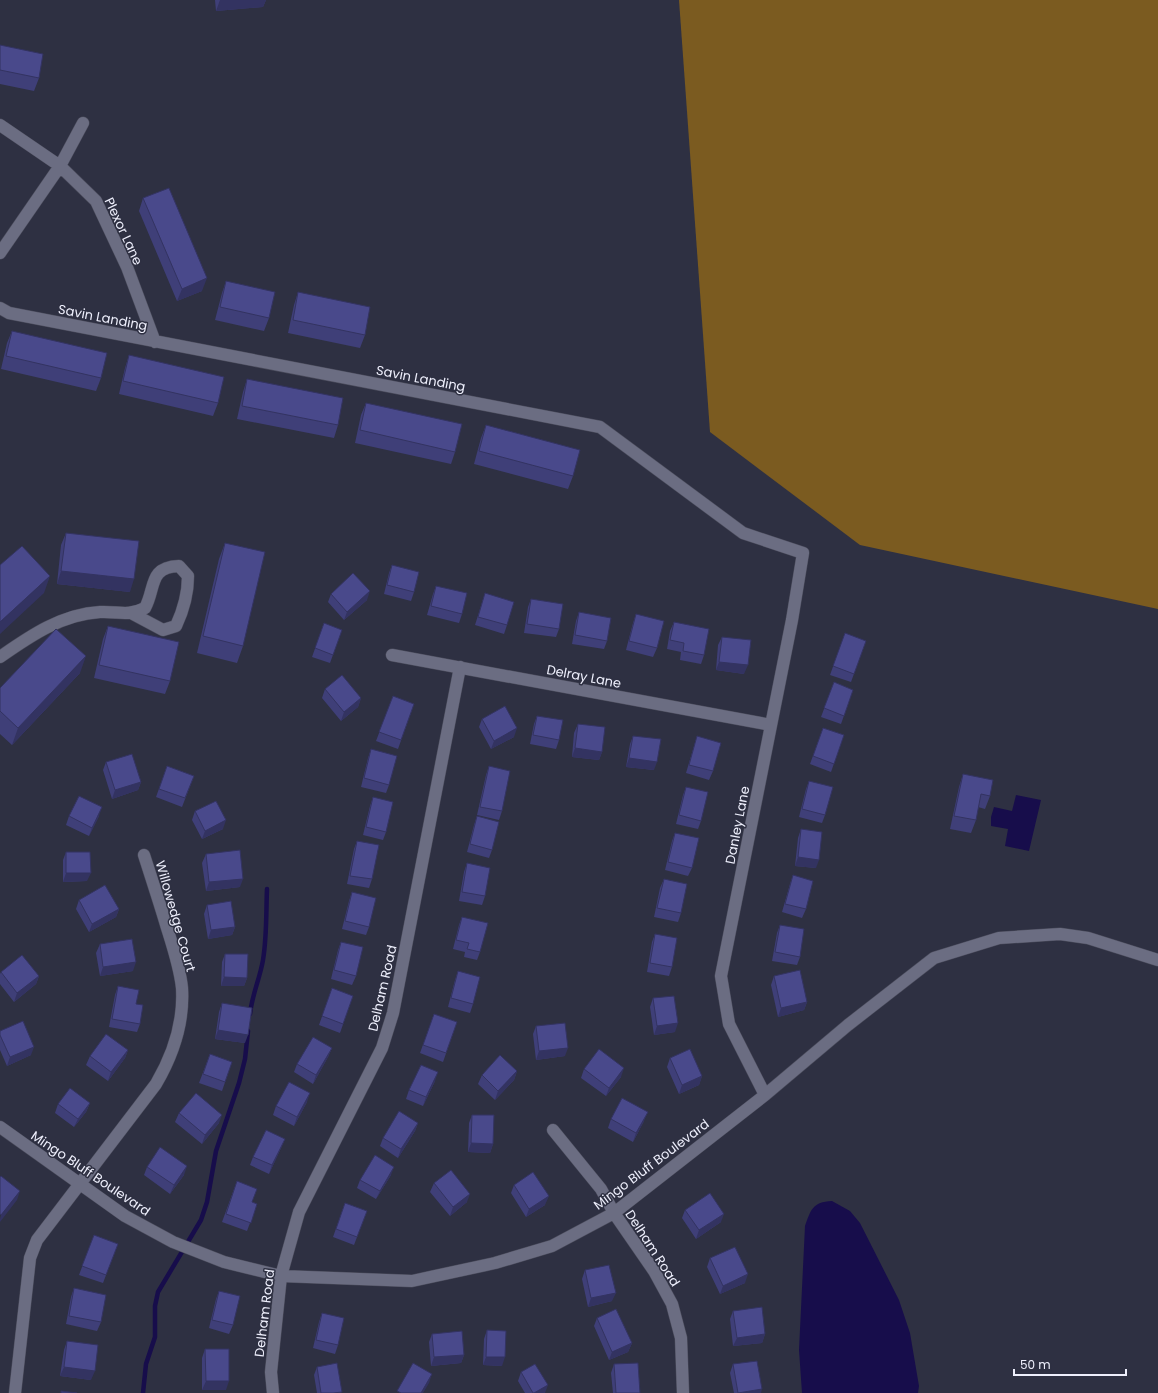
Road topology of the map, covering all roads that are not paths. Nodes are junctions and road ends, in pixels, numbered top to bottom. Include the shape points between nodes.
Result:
1 (83, 123) dead end
2 (0, 125) edge
3 (60, 166) junction
4 (0, 253) edge
5 (0, 308) edge
6 (155, 342) junction
7 (803, 554) joint
8 (133, 614) junction
9 (392, 655) dead end
10 (0, 657) edge
11 (460, 667) junction
12 (771, 725) junction
13 (144, 856) dead end
14 (1158, 960) edge
15 (765, 1094) junction
16 (0, 1127) edge
17 (553, 1130) dead end
18 (80, 1184) junction
19 (614, 1213) junction
20 (281, 1276) junction
21 (15, 1393) edge
22 (273, 1393) edge
23 (683, 1393) edge

1 - 3 street
2 - 3 street, Plexor Lane
3 - 4 street
3 - 6 street, Plexor Lane via 96,201 127,267
5 - 6 street, Savin Landing via 9,313
6 - 7 street, Savin Landing via 600,427 743,533
7 - 12 street, Danley Lane
8 - 8 street via 162,630 176,626 183,611 188,576 179,566 167,566 156,576 145,608
8 - 10 street via 100,612 53,624
9 - 11 street, Delray Lane
11 - 12 street, Delray Lane
11 - 20 street, Delham Road via 393,1013 382,1048 299,1212
12 - 15 street, Danley Lane via 721,976 729,1024
13 - 18 street, Willowedge Court via 174,951 182,987 181,1010 166,1066 156,1084
14 - 15 street, Mingo Bluff Boulevard via 1088,938 1060,934 999,938 934,958 848,1024
15 - 19 street, Mingo Bluff Boulevard
16 - 18 street, Mingo Bluff Boulevard
17 - 19 street, Delham Road via 601,1190
18 - 20 street, Mingo Bluff Boulevard via 124,1216 173,1242 224,1262
18 - 21 street, Willowedge Court via 37,1240 30,1258
19 - 20 street, Mingo Bluff Boulevard via 552,1246 495,1263 412,1281
19 - 23 street, Delham Road via 654,1272 672,1304 681,1338
20 - 22 street, Delham Road via 272,1372

